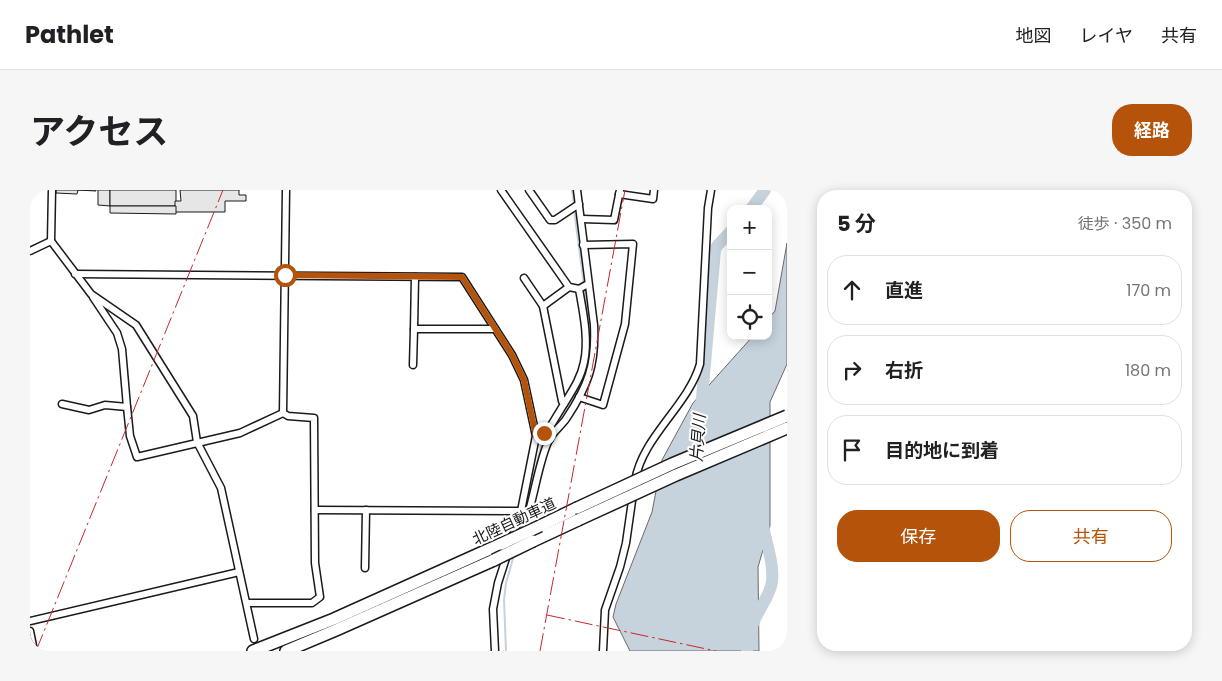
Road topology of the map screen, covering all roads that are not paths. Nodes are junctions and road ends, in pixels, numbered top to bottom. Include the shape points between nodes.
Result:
1 (52, 190) edge
2 (286, 190) edge
3 (501, 190) edge
4 (529, 190) edge
5 (577, 190) edge
6 (654, 190) edge
7 (711, 190) edge
8 (620, 192) edge
9 (579, 204) junction
10 (582, 219) junction
11 (51, 242) junction
12 (583, 245) junction
13 (30, 251) edge
14 (75, 274) junction
15 (285, 275) junction
16 (415, 277) junction
17 (524, 278) dead end
18 (588, 284) junction
19 (569, 286) junction
20 (579, 289) junction
21 (91, 294) junction
22 (543, 306) junction
23 (414, 329) junction
24 (495, 329) junction
25 (413, 365) dead end
26 (579, 397) junction
27 (62, 404) dead end
28 (564, 404) junction
29 (127, 407) junction
30 (283, 413) junction
31 (787, 416) edge
32 (787, 428) edge
33 (539, 436) junction
34 (550, 439) junction
35 (196, 442) junction
36 (315, 510) junction
37 (366, 510) junction
38 (521, 511) junction
39 (365, 568) dead end
40 (239, 572) junction
41 (247, 603) junction
42 (30, 621) edge
43 (30, 631) edge
44 (254, 645) edge
45 (34, 651) edge
46 (286, 651) edge
47 (495, 651) edge
48 (603, 651) edge

1 - 11 street
2 - 15 street
3 - 19 street
4 - 9 street via 550,220 556,220
5 - 9 street
6 - 8 street via 653,199
7 - 48 street via 700,364 696,378 637,468 624,551 605,610
8 - 10 street via 614,220
9 - 10 street
10 - 12 street
11 - 13 street
11 - 14 street
12 - 18 street
12 - 26 street via 633,244 625,324 603,405
14 - 15 street
14 - 21 street
15 - 16 street
15 - 30 street
16 - 23 street
16 - 24 street via 462,277
17 - 22 street
18 - 20 street
18 - 26 street via 595,345 590,374
19 - 20 street
19 - 22 street
20 - 28 street via 586,344 584,363
21 - 29 street via 117,333 122,349
21 - 35 street via 136,325 193,416
22 - 28 street
23 - 24 street
23 - 25 street
24 - 33 street via 524,380
26 - 34 street
27 - 29 street via 88,410 105,405
28 - 33 street via 554,421
29 - 35 street via 130,436 137,457
30 - 35 street via 240,433
30 - 36 street via 314,418
31 - 44 highway, 北陸自動車道, bridge via 672,464 334,619
32 - 46 highway, 北陸自動車道, bridge
33 - 34 street
33 - 38 street
34 - 38 street via 529,511
35 - 40 street via 221,488
36 - 37 street
36 - 41 street via 315,563 320,597 312,604
37 - 38 street
37 - 39 street
38 - 47 street via 492,609
40 - 41 street
40 - 42 street
41 - 44 street
43 - 45 street

